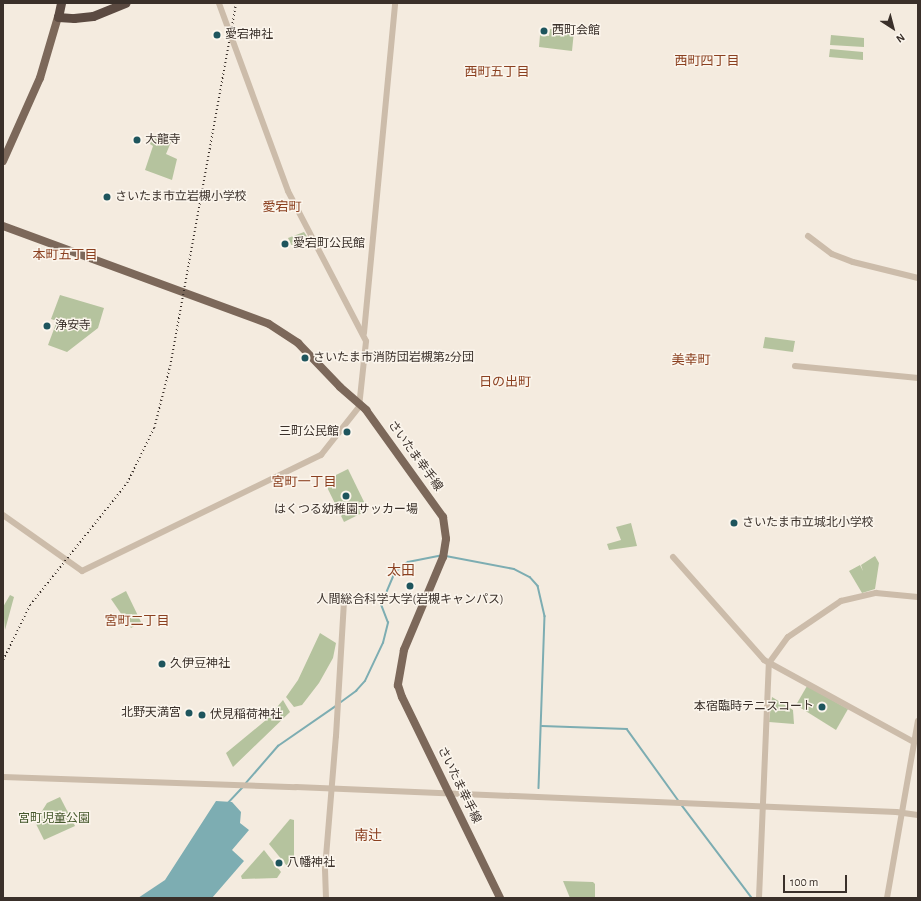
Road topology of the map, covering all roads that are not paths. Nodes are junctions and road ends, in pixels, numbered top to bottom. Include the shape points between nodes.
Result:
1 (61, 3) edge
2 (126, 3) edge
3 (218, 3) edge
4 (395, 3) edge
5 (58, 17) junction
6 (3, 161) edge
7 (3, 226) edge
8 (808, 236) dead end
9 (918, 278) edge
10 (363, 334) junction
11 (795, 366) dead end
12 (918, 378) edge
13 (360, 404) junction
14 (3, 515) edge
15 (673, 557) dead end
16 (918, 597) edge
17 (344, 602) dead end
18 (769, 662) junction
19 (918, 721) edge
20 (914, 742) junction
21 (3, 777) edge
22 (331, 789) junction
23 (451, 795) junction
24 (762, 807) junction
25 (902, 813) junction
26 (918, 815) edge
27 (326, 898) edge
28 (500, 898) edge
29 (759, 898) edge
30 (887, 898) edge

1 - 5 highway
2 - 5 highway via 93,16
3 - 10 street via 288,191
4 - 10 street
5 - 6 main road via 40,78
7 - 13 main road, さいたま幸手線 via 269,324 298,342 347,394
8 - 9 street via 832,254 853,262
10 - 13 street via 367,351
11 - 12 street
13 - 14 street via 321,455 82,571
13 - 23 main road, さいたま幸手線 via 436,504 445,524 443,557 404,650 398,685
15 - 18 street via 758,655
16 - 18 street via 876,593 841,601 788,637
17 - 22 street
18 - 20 street
18 - 24 street
19 - 20 street
20 - 25 street
21 - 22 street
22 - 23 street
22 - 27 street via 325,869
23 - 24 street
23 - 28 main road, さいたま幸手線
24 - 25 street
24 - 29 street
25 - 26 street
25 - 30 street

